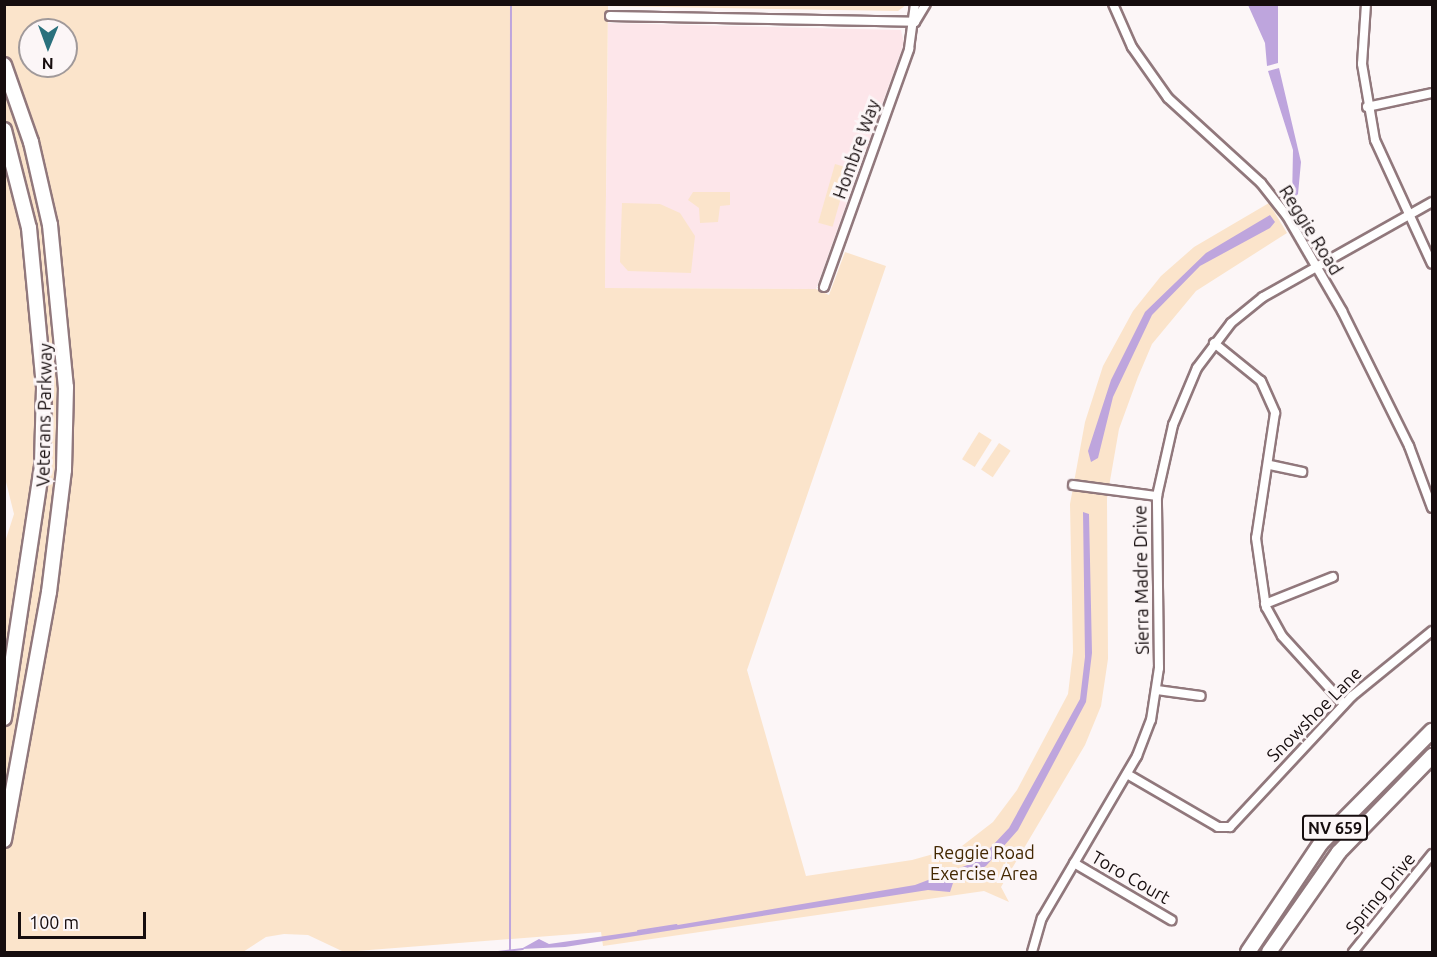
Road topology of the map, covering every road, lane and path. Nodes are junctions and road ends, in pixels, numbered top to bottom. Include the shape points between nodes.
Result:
1 (915, 4) edge
2 (926, 4) edge
3 (1113, 4) edge
4 (1366, 4) edge
5 (610, 16) dead end
6 (915, 22) junction
7 (4, 65) edge
8 (1432, 93) edge
9 (1367, 107) junction
10 (4, 130) edge
11 (1432, 202) edge
12 (1408, 213) junction
13 (1432, 264) edge
14 (1316, 266) junction
15 (824, 287) dead end
16 (1214, 343) junction
17 (1270, 465) junction
18 (1302, 472) dead end
19 (1073, 485) dead end
20 (1157, 496) junction
21 (1432, 508) edge
22 (1333, 577) dead end
23 (1265, 604) junction
24 (1432, 631) edge
25 (1157, 690) junction
26 (1201, 696) dead end
27 (1344, 704) junction
28 (4, 718) edge
29 (1432, 731) edge
30 (1432, 756) edge
31 (1127, 774) junction
32 (4, 840) edge
33 (1432, 854) edge
34 (1074, 863) junction
35 (1171, 920) dead end
36 (1253, 948) edge
37 (1032, 952) edge
38 (1269, 952) edge
39 (1353, 952) edge

1 - 6 street, Hombre Way
2 - 6 street, Hombre Way
3 - 14 street, Reggie Road via 1155,82 1196,129 1261,183
4 - 9 street via 1362,44
5 - 6 street
6 - 15 street, Hombre Way
7 - 32 main road, Veterans Parkway via 31,141 50,225 66,387 64,470 49,592
8 - 9 street
9 - 12 street via 1380,156
10 - 28 main road, Veterans Parkway via 29,228 44,388 42,466
11 - 12 street, Sierra Madre Drive
12 - 13 street
12 - 14 street, Sierra Madre Drive
14 - 16 street, Sierra Madre Drive via 1248,308
14 - 21 street, Reggie Road via 1409,446
16 - 17 street via 1252,371 1267,390 1276,426
16 - 20 street, Sierra Madre Drive via 1177,414
17 - 18 street
17 - 23 street via 1256,538
19 - 20 street
20 - 25 street, Sierra Madre Drive
22 - 23 street
23 - 27 street via 1282,636
24 - 27 street, Snowshoe Lane
25 - 26 street
25 - 31 street, Sierra Madre Drive via 1145,738
27 - 31 street, Snowshoe Lane via 1228,827
29 - 36 main road, NV 659 via 1321,843
30 - 38 main road, NV 659 via 1338,852
31 - 34 street, Sierra Madre Drive
33 - 39 street, Spring Drive
34 - 35 street, Toro Court
34 - 37 street, Sierra Madre Drive via 1042,918

